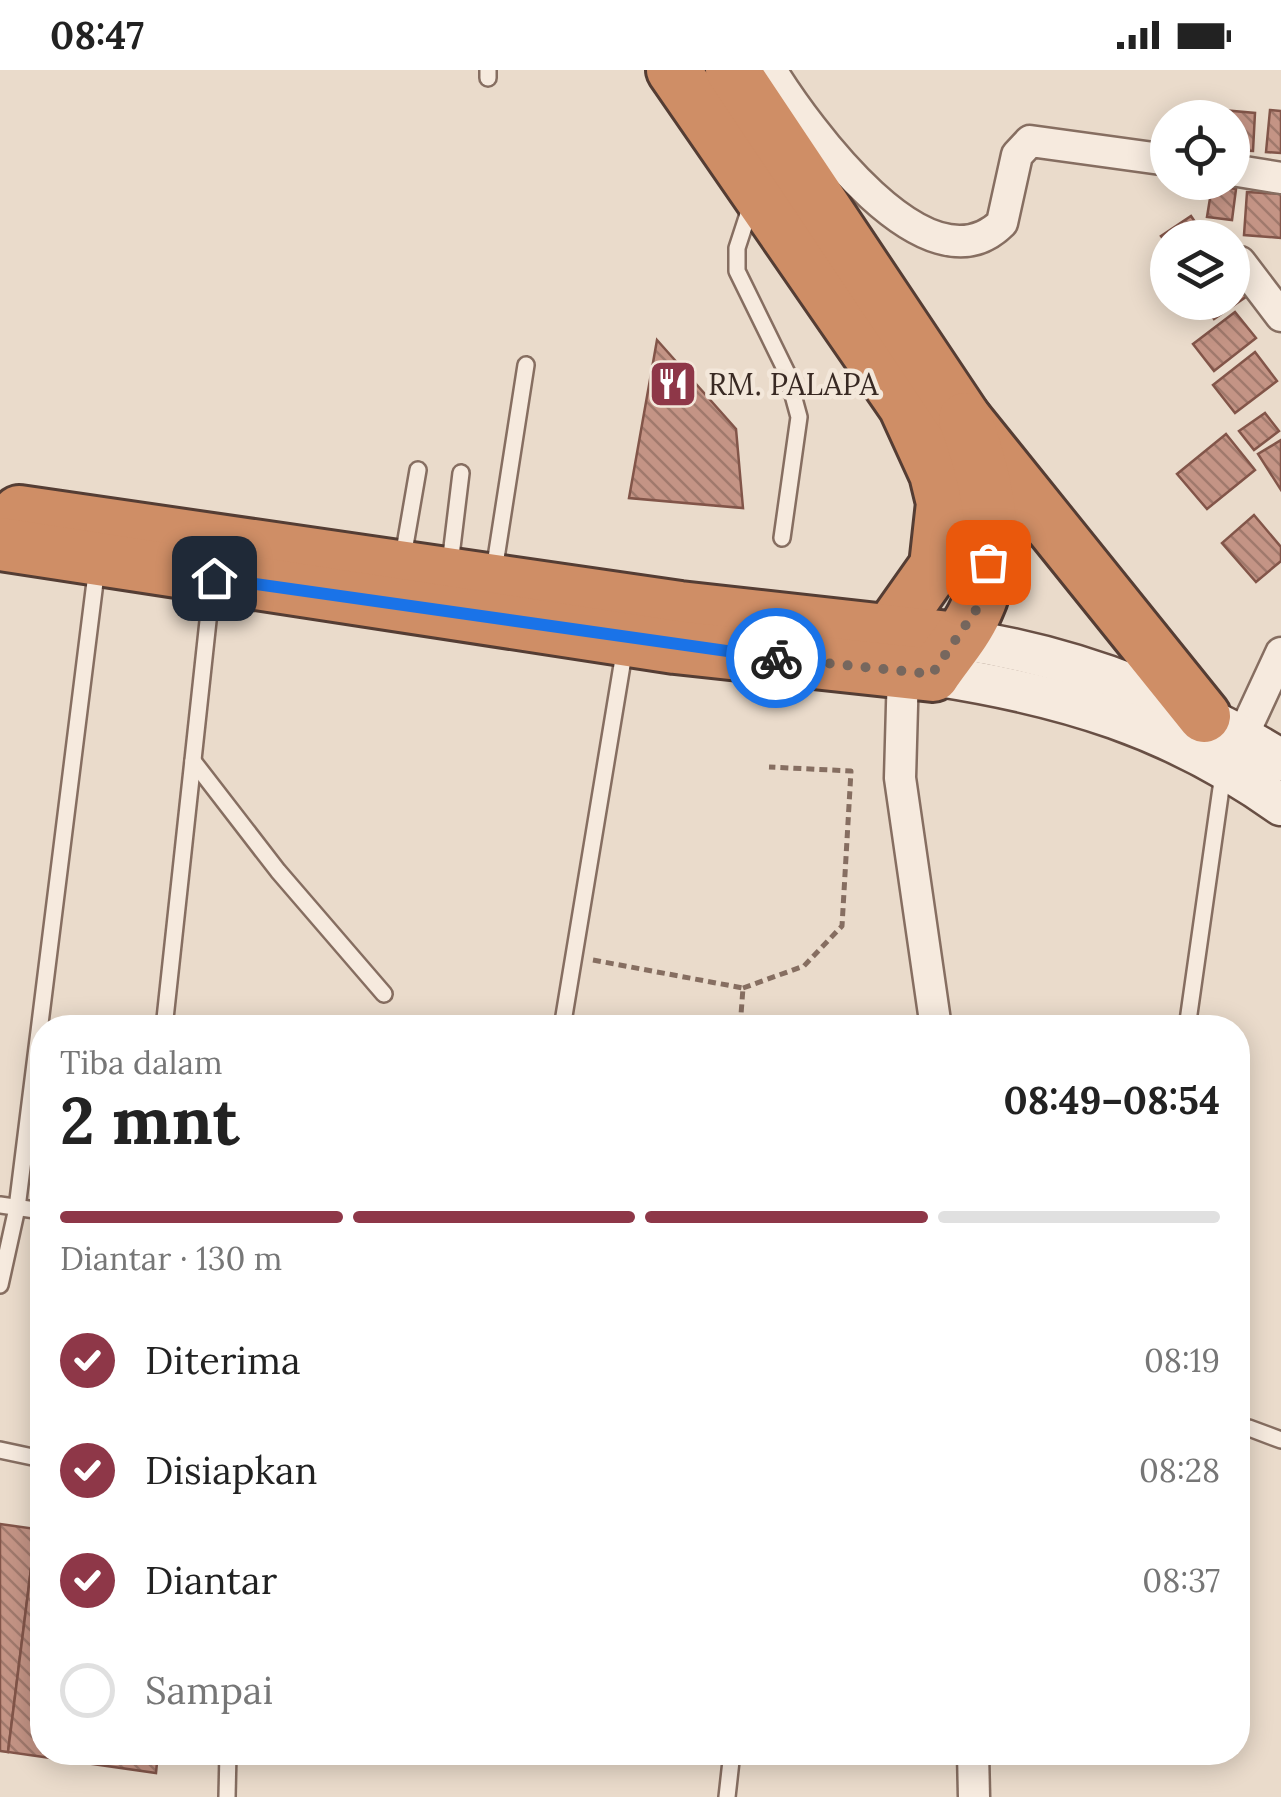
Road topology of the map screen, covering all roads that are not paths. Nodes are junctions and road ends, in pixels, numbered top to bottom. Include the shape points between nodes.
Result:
1 (673, 70) edge
2 (743, 71) edge
3 (1150, 158) edge
4 (1250, 173) edge
5 (1281, 178) edge
6 (757, 189) junction
7 (1250, 275) edge
8 (1281, 316) edge
9 (526, 365) dead end
10 (965, 419) junction
11 (418, 470) dead end
12 (461, 473) dead end
13 (0, 510) edge
14 (782, 538) dead end
15 (0, 544) edge
16 (216, 559) junction
17 (98, 561) junction
18 (448, 573) junction
19 (627, 639) junction
20 (1281, 652) edge
21 (910, 656) junction
22 (1224, 739) junction
23 (1280, 758) edge
24 (194, 762) junction
25 (1281, 804) edge
26 (384, 994) dead end
27 (35, 1015) edge
28 (165, 1015) edge
29 (565, 1015) edge
30 (934, 1015) edge
31 (1189, 1015) edge
32 (30, 1049) edge
33 (8, 1207) edge
34 (0, 1285) edge
35 (1250, 1428) edge
36 (1281, 1440) edge
37 (0, 1450) edge
38 (30, 1456) edge
39 (228, 1765) edge
40 (730, 1765) edge
41 (973, 1765) edge
42 (228, 1797) edge
43 (726, 1797) edge
44 (974, 1797) edge

1 - 6 highway
2 - 3 street via 787,96 885,211 936,237 981,237 1002,223 1017,155 1030,141
2 - 10 highway
4 - 5 street
6 - 14 lane via 736,260 798,403
6 - 21 highway via 905,406 936,474 943,503 936,566
7 - 8 street
9 - 18 lane
10 - 21 highway via 987,484 984,584 976,610
10 - 22 highway
11 - 18 lane
12 - 18 lane
13 - 16 highway
15 - 17 highway
16 - 17 highway
16 - 18 highway
16 - 19 highway
16 - 24 lane
17 - 27 lane
18 - 21 highway via 680,608
19 - 21 highway
19 - 29 lane
20 - 22 street
21 - 22 street via 998,685
21 - 22 street via 1067,662
21 - 30 street via 900,778
22 - 23 street
22 - 25 street
22 - 31 lane
24 - 26 lane
24 - 28 lane
32 - 33 lane
33 - 34 lane
35 - 36 lane
37 - 38 lane
39 - 42 lane
40 - 43 lane
41 - 44 street

